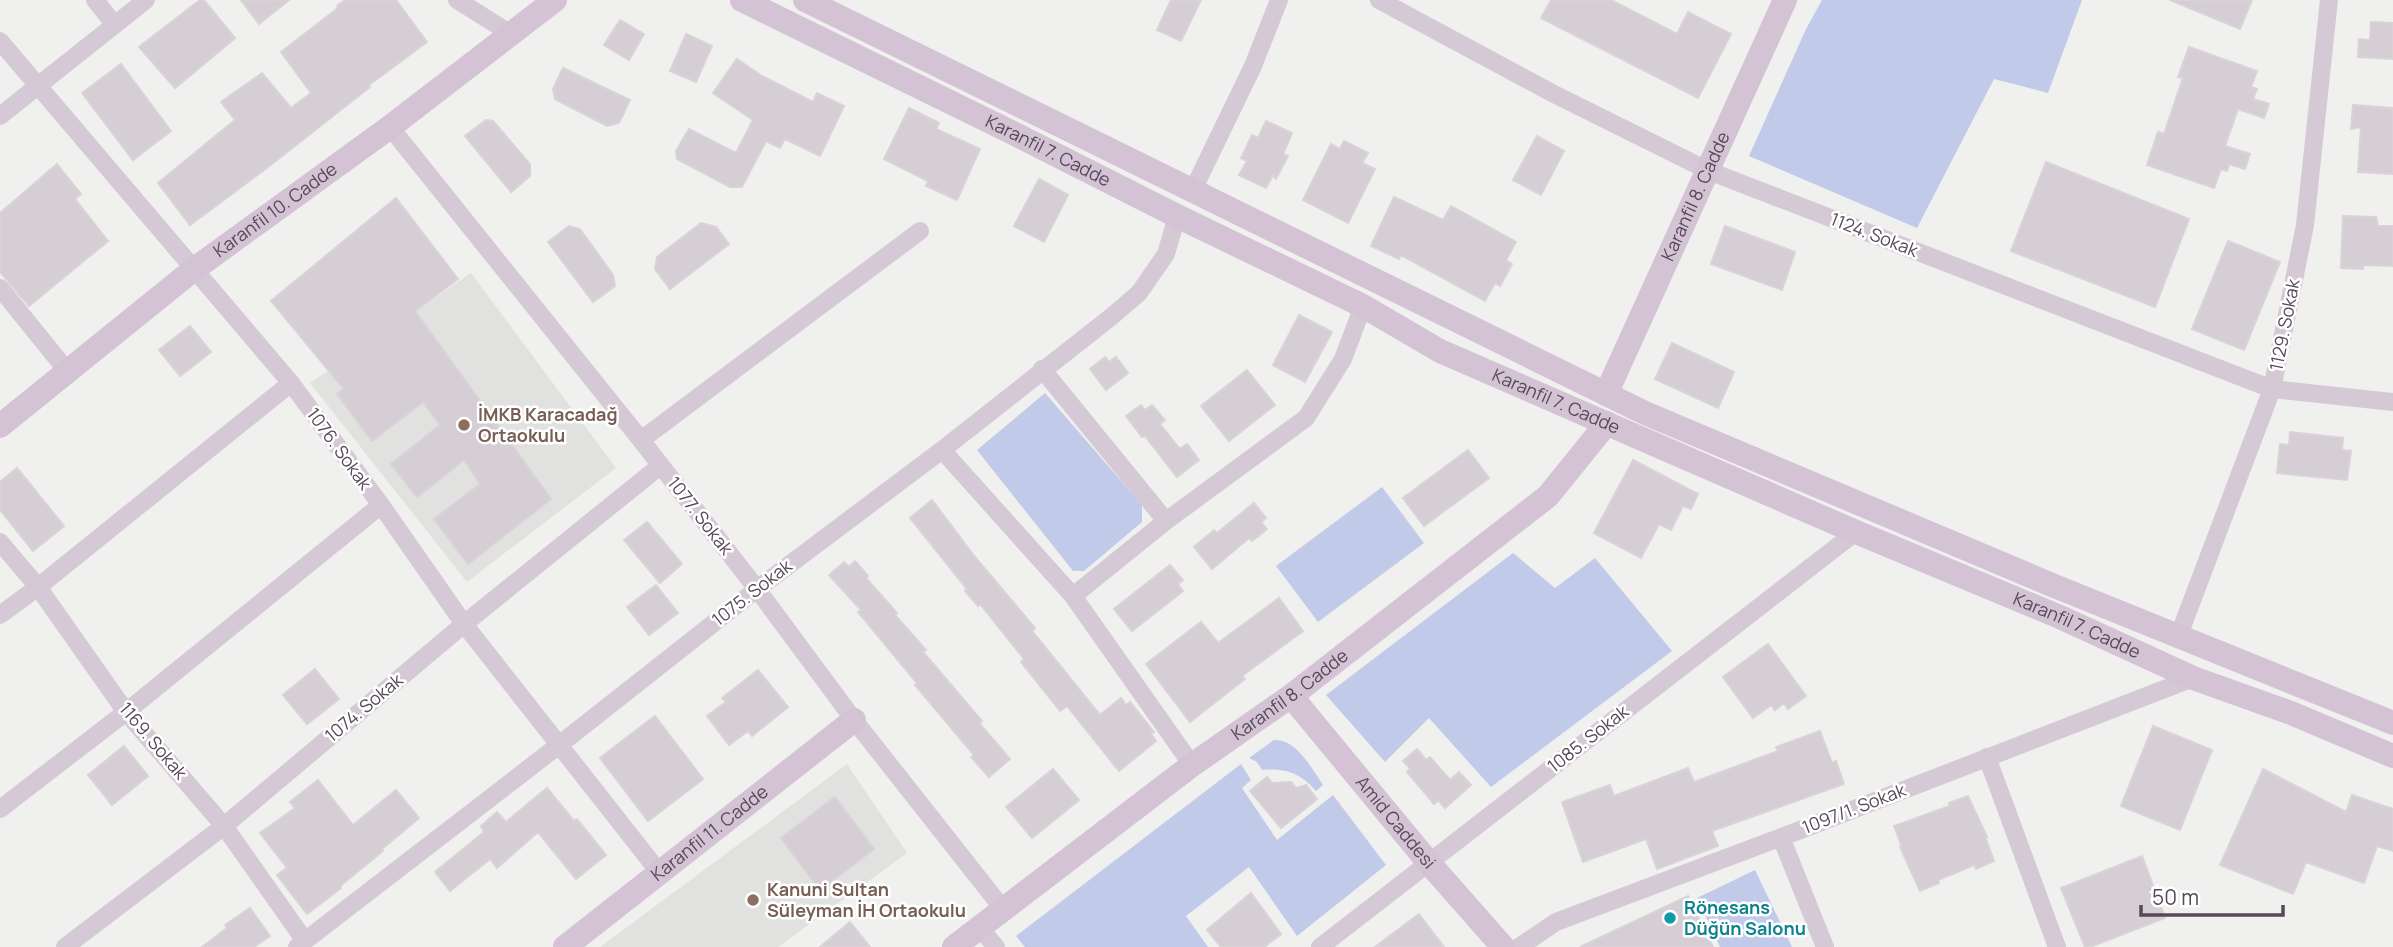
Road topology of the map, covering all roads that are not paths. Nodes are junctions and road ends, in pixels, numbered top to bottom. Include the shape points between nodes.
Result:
1 (95, 0) edge
2 (146, 0) edge
3 (457, 0) edge
4 (555, 0) edge
5 (742, 0) edge
6 (805, 0) edge
7 (1279, 0) edge
8 (1379, 0) edge
9 (1785, 0) edge
10 (2329, 0) edge
11 (114, 24) junction
12 (511, 34) junction
13 (0, 41) edge
14 (39, 86) junction
15 (0, 116) edge
16 (390, 127) junction
17 (1709, 171) junction
18 (1192, 192) junction
19 (1177, 216) junction
20 (920, 232) dead end
21 (193, 270) junction
22 (0, 288) edge
23 (1363, 306) junction
24 (1042, 369) junction
25 (68, 372) junction
26 (291, 383) junction
27 (2272, 389) junction
28 (1606, 394) junction
29 (2393, 402) edge
30 (1607, 423) junction
31 (0, 426) edge
32 (641, 440) junction
33 (942, 450) junction
34 (660, 466) junction
35 (381, 505) junction
36 (1166, 521) junction
37 (1856, 532) junction
38 (0, 542) edge
39 (38, 587) junction
40 (757, 589) junction
41 (1073, 596) junction
42 (0, 615) edge
43 (464, 624) junction
44 (2179, 635) junction
45 (2193, 678) junction
46 (1291, 696) junction
47 (126, 712) junction
48 (854, 720) junction
49 (2393, 723) edge
50 (559, 746) junction
51 (2393, 756) edge
52 (1987, 757) junction
53 (1192, 765) junction
54 (0, 808) edge
55 (224, 826) junction
56 (1781, 837) junction
57 (1429, 863) junction
58 (659, 872) junction
59 (1003, 909) junction
60 (979, 927) junction
61 (301, 944) edge
62 (65, 947) edge
63 (565, 947) edge
64 (954, 947) edge
65 (996, 947) edge
66 (1320, 947) edge
67 (1503, 947) edge
68 (1519, 947) edge
69 (1825, 947) edge
70 (2057, 947) edge

1 - 11 street
2 - 11 street
3 - 12 street
4 - 12 street, Karanfil 10. Cadde
5 - 19 street, Karanfil 7. Cadde
6 - 18 street, Karanfil 7. Cadde
7 - 18 street via 1253,66
8 - 17 street, 1124. Sokak
9 - 17 street, Karanfil 8. Cadde
10 - 27 street, 1129. Sokak via 2305,225
11 - 14 street
12 - 16 street, Karanfil 10. Cadde
13 - 14 street, 1076. Sokak
14 - 15 street
14 - 21 street, 1076. Sokak
16 - 21 street, Karanfil 10. Cadde
16 - 32 street, 1077. Sokak
17 - 27 street, 1124. Sokak
17 - 28 street, Karanfil 8. Cadde
18 - 28 street, Karanfil 7. Cadde
19 - 23 street, Karanfil 7. Cadde
19 - 24 street, 1075. Sokak via 1166,254 1139,293
20 - 32 street
21 - 25 street, Karanfil 10. Cadde
21 - 26 street, 1076. Sokak
22 - 25 street
23 - 30 street, Karanfil 7. Cadde via 1440,351
23 - 36 street via 1343,359 1306,418
24 - 33 street, 1075. Sokak
24 - 36 street
25 - 31 street, Karanfil 10. Cadde
26 - 35 street, 1076. Sokak
26 - 39 street
27 - 29 street, 1124. Sokak
27 - 44 street, 1129. Sokak
28 - 44 street, Karanfil 7. Cadde via 2052,586
30 - 37 street, Karanfil 7. Cadde
30 - 46 street, Karanfil 8. Cadde via 1548,496
32 - 34 street, 1077. Sokak
33 - 40 street, 1075. Sokak
33 - 41 street
34 - 40 street, 1077. Sokak
34 - 43 street, 1074. Sokak
35 - 43 street, 1076. Sokak
35 - 47 street
36 - 41 street
37 - 45 street, Karanfil 7. Cadde
37 - 57 street, 1085. Sokak
38 - 39 street, 1169. Sokak
39 - 42 street
39 - 47 street, 1169. Sokak
40 - 48 street, 1077. Sokak
40 - 50 street, 1075. Sokak
41 - 53 street
43 - 50 street, 1076. Sokak
43 - 55 street, 1074. Sokak
44 - 49 street, Karanfil 7. Cadde
45 - 51 street, Karanfil 7. Cadde
45 - 52 street, 1097/1. Sokak
46 - 53 street, Karanfil 8. Cadde
46 - 57 street, Amid Caddesi
47 - 54 street
47 - 55 street, 1169. Sokak
48 - 58 street, Karanfil 11. Cadde
48 - 59 street, 1077. Sokak
50 - 58 street, 1076. Sokak
50 - 61 street, 1075. Sokak
52 - 56 street, 1097/1. Sokak
52 - 70 street
53 - 59 street, Karanfil 8. Cadde
55 - 61 street, 1169. Sokak
55 - 62 street, 1074. Sokak
56 - 68 street, 1097/1. Sokak via 1556,922
56 - 69 street
57 - 66 street, 1085. Sokak
57 - 67 street, Amid Caddesi
58 - 63 street, Karanfil 11. Cadde
59 - 60 street, Karanfil 8. Cadde
60 - 64 street, Karanfil 8. Cadde
60 - 65 street

